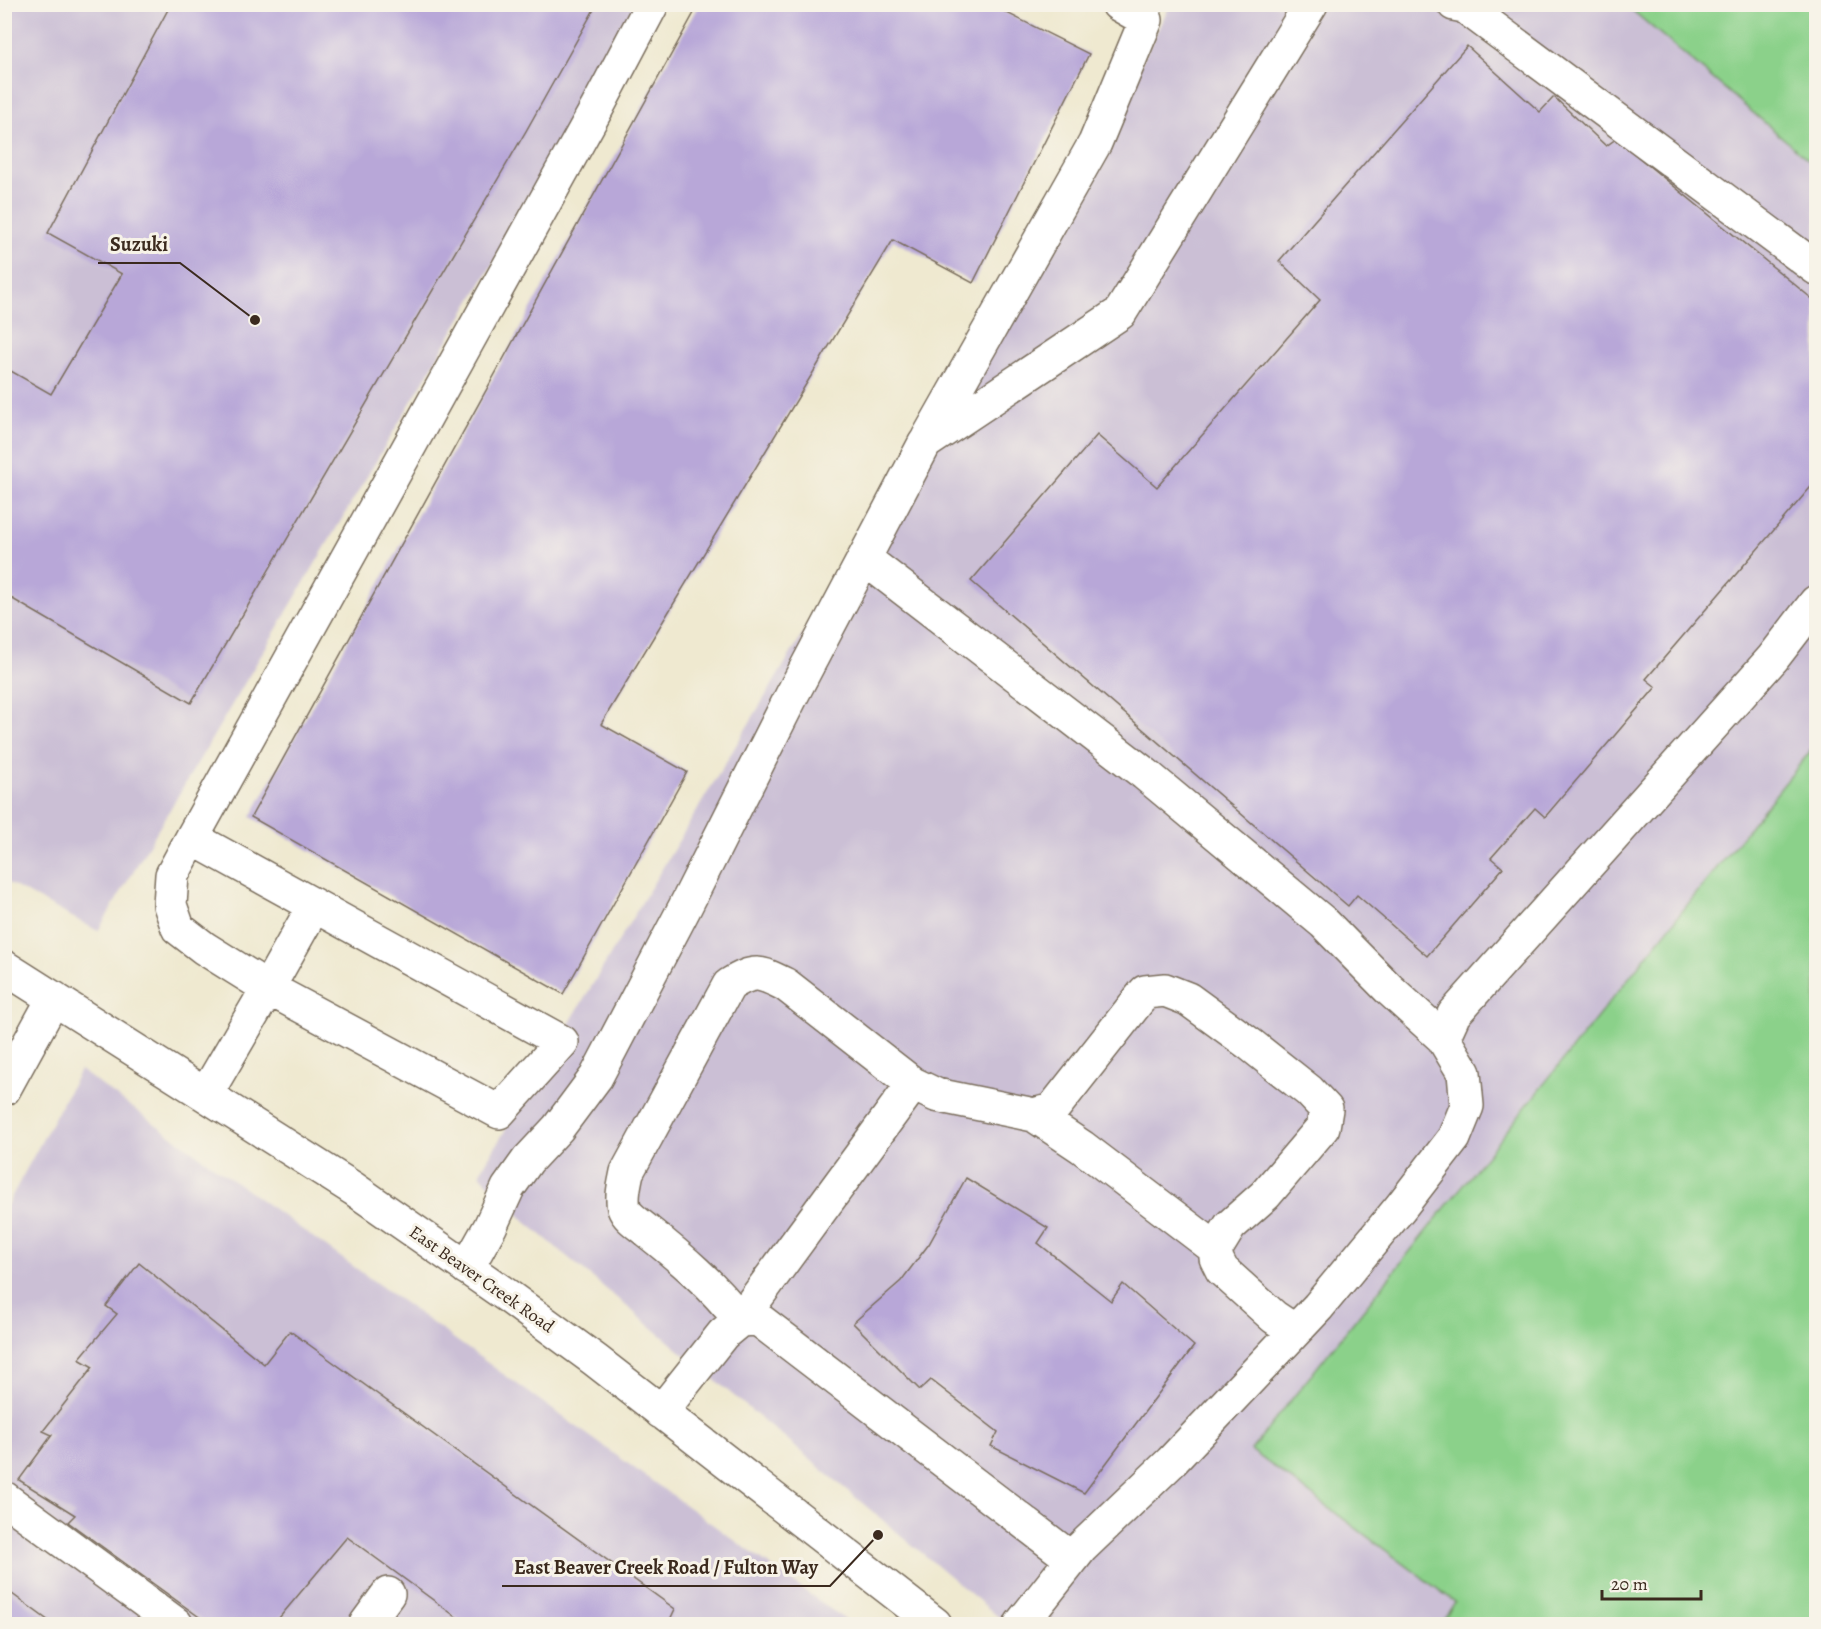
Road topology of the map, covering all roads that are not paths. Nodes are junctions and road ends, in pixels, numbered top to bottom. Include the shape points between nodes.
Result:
1 (652, 4) edge
2 (1118, 4) edge
3 (1311, 4) edge
4 (1454, 4) edge
5 (1816, 268) edge
6 (926, 442) junction
7 (865, 559) junction
8 (1816, 602) edge
9 (192, 838) junction
10 (314, 906) junction
11 (4, 967) edge
12 (268, 988) junction
13 (54, 998) junction
14 (1443, 1038) junction
15 (913, 1084) junction
16 (4, 1089) edge
17 (206, 1094) junction
18 (1034, 1115) junction
19 (1216, 1249) junction
20 (467, 1268) junction
21 (740, 1320) junction
22 (1295, 1331) junction
23 (661, 1412) junction
24 (4, 1498) edge
25 (1072, 1559) junction
26 (388, 1594) dead end
27 (176, 1624) edge
28 (366, 1624) edge
29 (935, 1624) edge
30 (1020, 1624) edge

1 - 9 street
2 - 6 street via 1146,20 1095,143
3 - 6 street via 1120,313
4 - 5 street via 1464,6
6 - 7 street
7 - 14 street via 1198,818 1324,923
7 - 20 street via 596,1077 508,1188
8 - 14 street via 1773,658 1476,987 1454,1014
9 - 10 street
9 - 12 street via 172,875 170,905 178,928
10 - 12 street
10 - 12 street via 562,1042 499,1112
11 - 13 street, East Beaver Creek Road
12 - 17 street
13 - 16 street
13 - 17 street, East Beaver Creek Road
14 - 22 street via 1464,1073 1467,1106 1454,1138 1393,1217
15 - 18 street via 936,1095
15 - 21 street
15 - 21 street via 786,985 763,974 744,975 729,985 627,1172 623,1191 624,1210 693,1268
17 - 20 street, East Beaver Creek Road via 354,1189
18 - 19 street
18 - 19 street via 1052,1110 1145,992 1165,990 1188,999 1251,1045 1326,1109 1323,1127 1265,1195 1230,1226
19 - 22 street via 1222,1270
20 - 23 street, East Beaver Creek Road
21 - 23 street via 723,1334
21 - 25 street via 758,1318
22 - 25 street
23 - 29 street, East Beaver Creek Road
24 - 27 street
25 - 30 street
26 - 28 street

